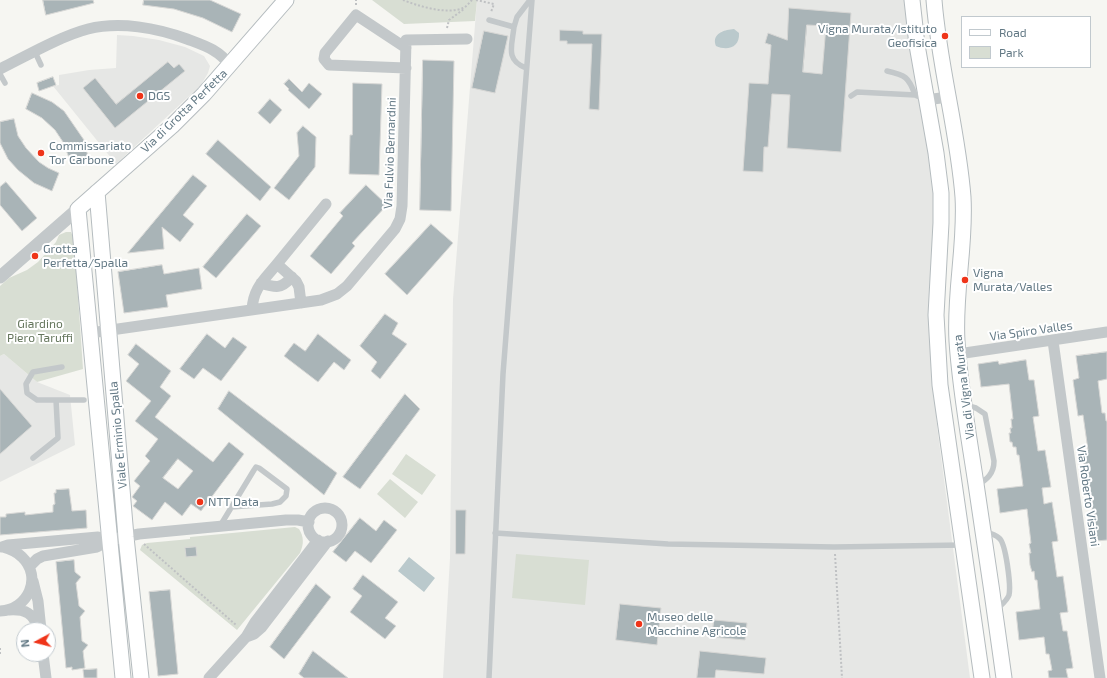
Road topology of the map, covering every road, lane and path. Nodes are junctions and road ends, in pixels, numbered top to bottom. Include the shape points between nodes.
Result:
1 (286, 0) edge
2 (403, 0) edge
3 (472, 0) edge
4 (476, 0) edge
5 (531, 0) edge
6 (912, 0) edge
7 (934, 0) edge
8 (464, 8) junction
9 (489, 20) joint
10 (514, 27) junction
11 (447, 28) dead end
12 (467, 40) dead end
13 (406, 48) junction
14 (35, 52) junction
15 (41, 65) dead end
16 (230, 66) junction
17 (406, 68) junction
18 (526, 68) junction
19 (0, 69) edge
20 (886, 70) dead end
21 (0, 74) edge
22 (5, 83) dead end
23 (851, 96) dead end
24 (921, 97) junction
25 (948, 97) junction
26 (97, 192) junction
27 (326, 204) dead end
28 (78, 209) junction
29 (277, 264) junction
30 (0, 277) edge
31 (292, 277) junction
32 (261, 283) junction
33 (301, 303) junction
34 (252, 310) junction
35 (108, 330) junction
36 (1107, 332) edge
37 (90, 333) junction
38 (1053, 341) junction
39 (958, 354) junction
40 (62, 367) dead end
41 (56, 400) junction
42 (84, 400) dead end
43 (964, 404) junction
44 (33, 458) dead end
45 (977, 486) junction
46 (231, 507) junction
47 (309, 522) junction
48 (220, 526) junction
49 (495, 533) junction
50 (110, 540) junction
51 (133, 540) junction
52 (323, 541) junction
53 (963, 545) junction
54 (1, 547) edge
55 (834, 547) junction
56 (30, 572) junction
57 (4, 611) edge
58 (35, 622) edge
59 (40, 622) edge
60 (236, 625) dead end
61 (0, 648) edge
62 (0, 656) edge
63 (45, 662) edge
64 (46, 678) edge
65 (123, 678) edge
66 (140, 678) edge
67 (209, 678) edge
68 (489, 678) edge
69 (842, 678) edge
70 (982, 678) edge
71 (1004, 678) edge
72 (1100, 678) edge

1 - 16 main road, Via di Grotta Perfetta
2 - 8 path via 441,10 453,11
3 - 8 path
4 - 9 path via 494,4
5 - 10 lane via 517,17
5 - 18 lane
6 - 24 main road, Via di Vigna Murata
7 - 25 main road, Via di Vigna Murata
8 - 11 path via 449,20
9 - 10 lane
10 - 18 lane via 513,60
12 - 13 street via 406,40
13 - 17 street, Via Fulvio Bernardini
13 - 17 street via 356,15 325,53 324,58 329,65
14 - 15 lane
14 - 16 street via 87,29 140,27 165,32 204,46 222,55
14 - 19 street
16 - 26 main road, Via di Grotta Perfetta via 172,126
17 - 33 street, Via Fulvio Bernardini via 400,219 395,229 347,286 329,297
18 - 49 lane via 502,381
20 - 24 lane via 906,77
21 - 22 lane
23 - 24 lane via 857,92
24 - 25 street
24 - 53 main road, Via di Vigna Murata via 939,173 941,236 936,314 938,361
25 - 39 main road, Via di Vigna Murata via 963,204 957,305
26 - 28 main road, Via di Grotta Perfetta
26 - 35 main road, Viale Erminio Spalla
27 - 29 street
28 - 30 street, Via di Grotta Perfetta
28 - 37 main road, Viale Erminio Spalla
29 - 31 street
29 - 32 street
31 - 32 street via 281,286
31 - 33 street via 299,287
32 - 34 street via 254,294
33 - 34 street, Via Fulvio Bernardini
34 - 35 street, Via Fulvio Bernardini
35 - 37 street, Via Fulvio Bernardini
35 - 51 main road, Viale Erminio Spalla
36 - 38 street, Via Spiro Valles
37 - 50 main road, Viale Erminio Spalla
38 - 39 street, Via Spiro Valles
38 - 72 street, Via Roberto Visiani
39 - 43 main road, Via di Vigna Murata
40 - 41 lane via 33,372 26,384 28,393 37,400
41 - 42 lane
41 - 44 lane via 58,438
43 - 45 main road, Via di Vigna Murata
43 - 45 lane via 983,411 987,417 994,467 991,475
45 - 71 main road, Via di Vigna Murata
46 - 46 lane via 256,467 287,489 286,496 280,502
46 - 48 lane
47 - 48 street via 292,520
47 - 52 street via 311,534
47 - 52 street via 312,514 321,508 336,512 342,521 342,527 337,536
48 - 51 street via 139,534
49 - 55 lane via 668,544
49 - 68 lane
50 - 51 street
50 - 54 street via 95,537
50 - 56 street via 97,547 43,556 37,559
50 - 65 main road, Viale Erminio Spalla
51 - 60 path via 144,544
51 - 66 main road, Viale Erminio Spalla
52 - 67 street via 303,568 255,622 246,637
53 - 55 lane
53 - 70 main road, Via di Vigna Murata
54 - 56 street via 18,553 25,560
55 - 69 path
56 - 57 street via 31,585 26,598 21,604
56 - 59 street
57 - 58 street via 19,610 30,615
61 - 62 path
63 - 64 street

